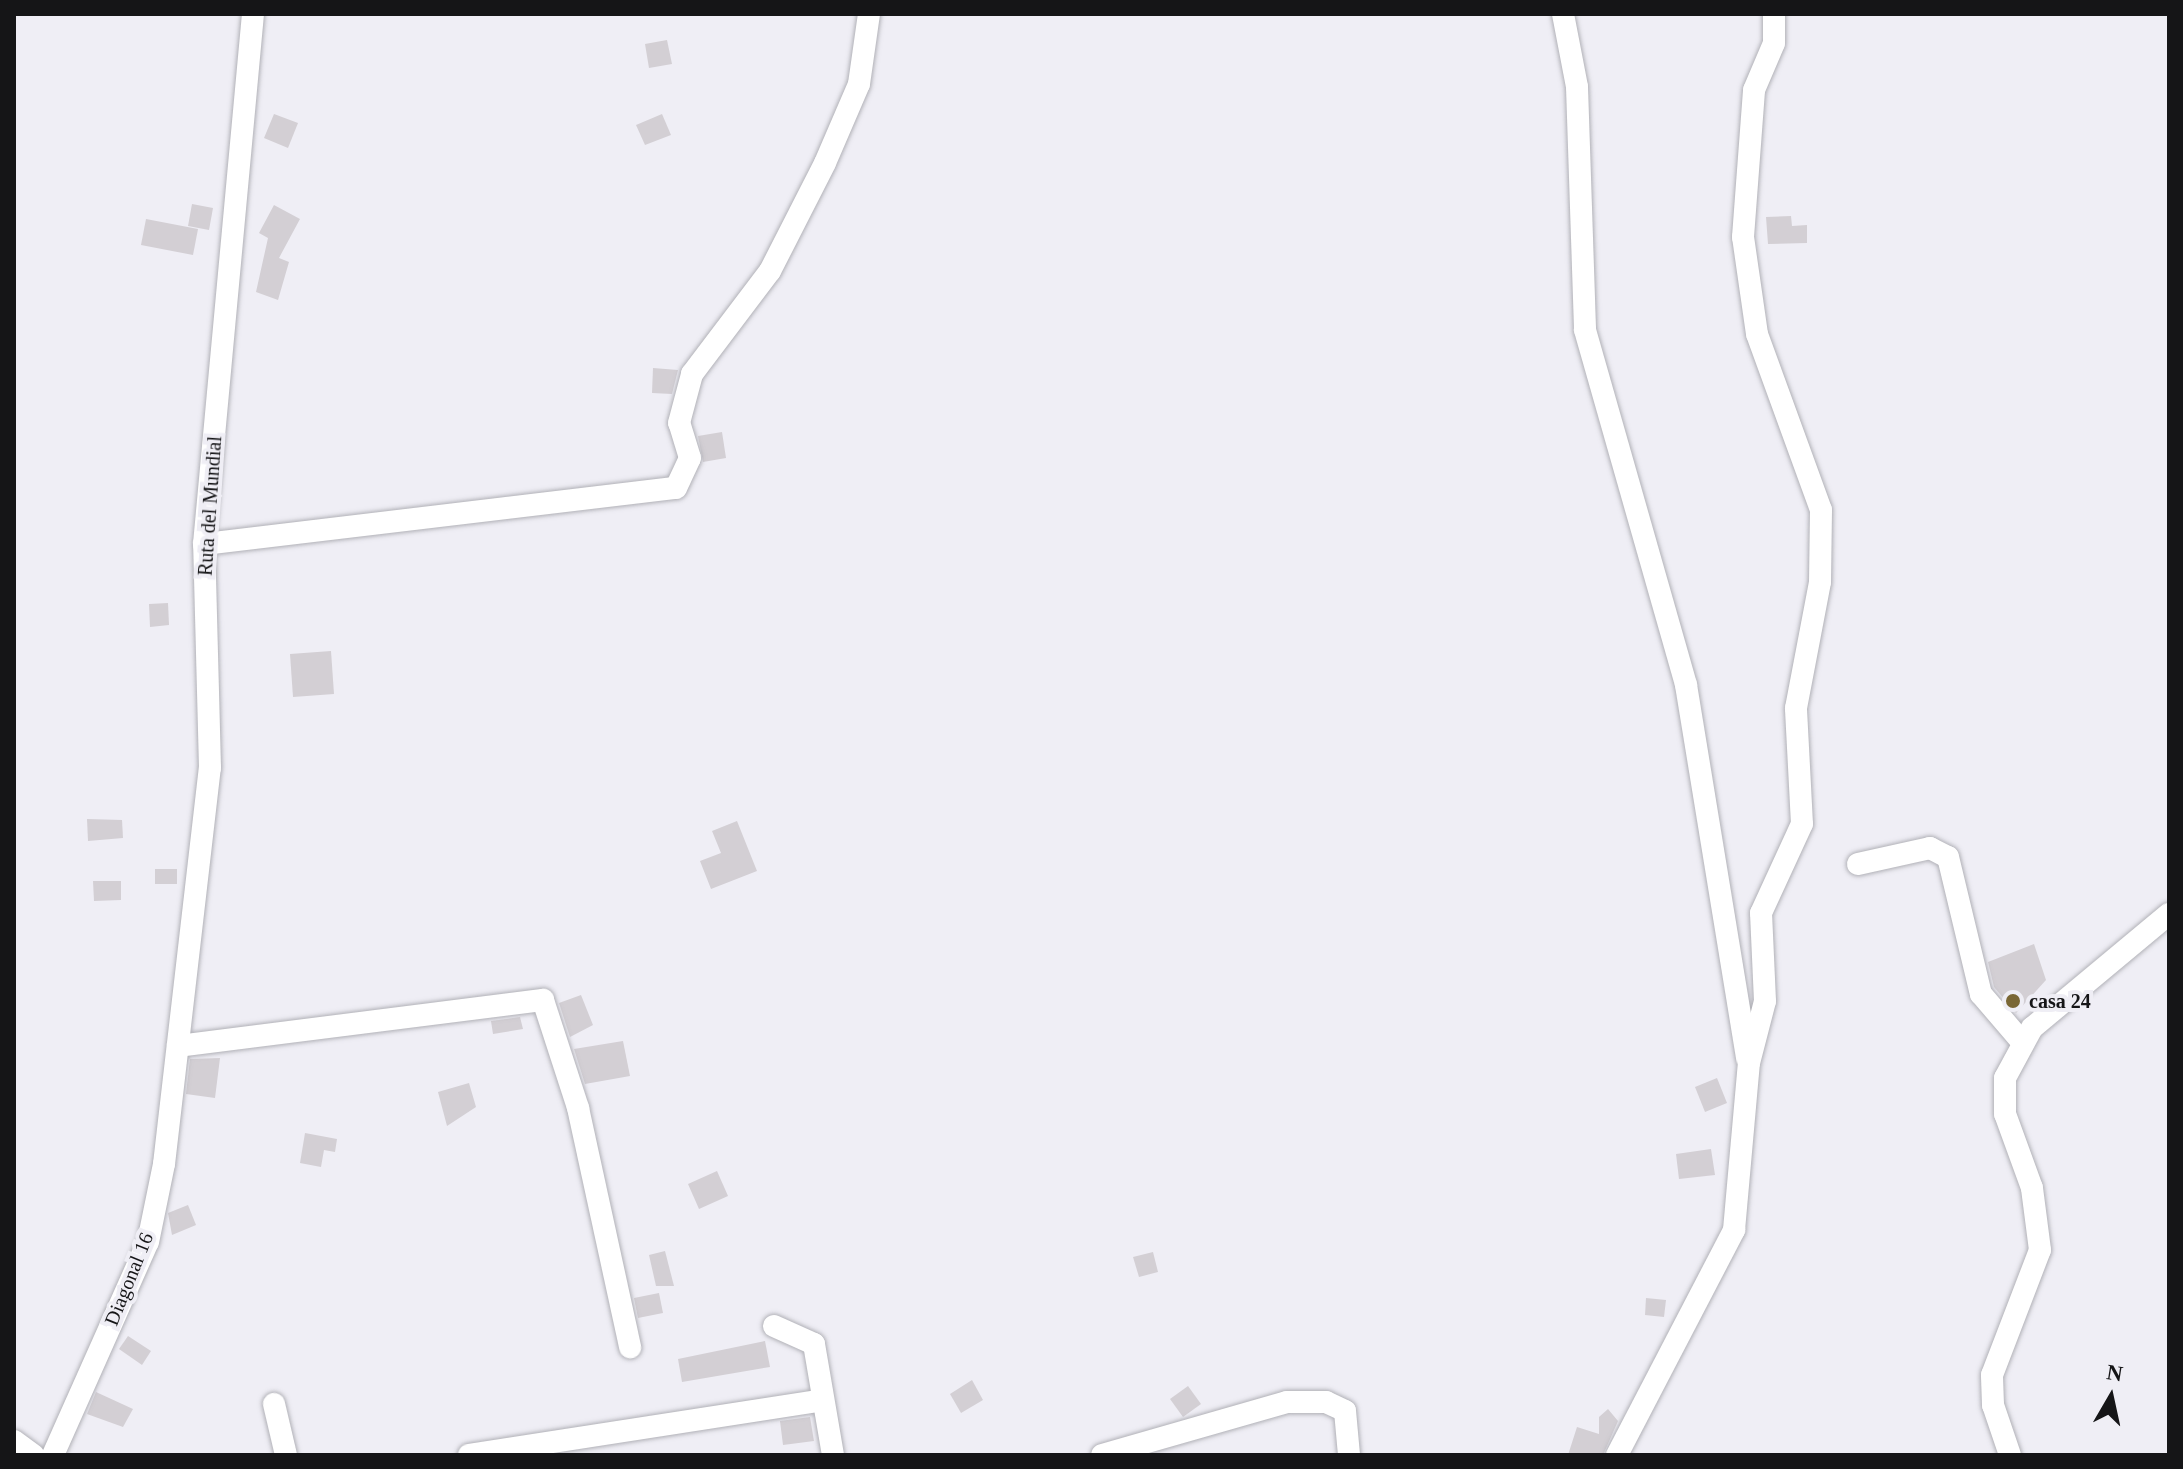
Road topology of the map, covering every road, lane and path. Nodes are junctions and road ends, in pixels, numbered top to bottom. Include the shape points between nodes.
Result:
1 (253, 14) edge
2 (869, 14) edge
3 (1563, 14) edge
4 (1774, 14) edge
5 (204, 544) junction
6 (1858, 864) dead end
7 (2169, 914) edge
8 (184, 999) joint
9 (2022, 1042) junction
10 (178, 1046) junction
11 (1749, 1063) junction
12 (774, 1326) dead end
13 (630, 1347) dead end
14 (819, 1401) junction
15 (274, 1404) dead end
16 (14, 1441) edge
17 (33, 1455) edge
18 (53, 1455) edge
19 (286, 1455) edge
20 (469, 1455) edge
21 (833, 1455) edge
22 (1102, 1455) edge
23 (1349, 1455) edge
24 (1617, 1455) edge
25 (2010, 1455) edge

1 - 5 street, Ruta del Mundial
2 - 5 street via 859,84 825,163 770,271 692,374 679,423 690,458 676,488
3 - 11 street via 1577,87 1585,330 1686,685
4 - 11 street via 1774,43 1754,90 1743,237 1757,334 1821,510 1820,582 1796,708 1802,824 1765,895 1765,1001
5 - 8 street, Ruta del Mundial via 210,768
6 - 9 street via 1930,848 1948,857 1981,994
7 - 9 street
8 - 10 street, Diagonal 16
9 - 25 street via 2005,1078 2005,1114 2032,1188 2040,1250 1992,1375 1993,1405
10 - 13 street via 543,1000 578,1108
10 - 18 street, Diagonal 16 via 148,1242
11 - 24 street via 1747,1132 1727,1251
12 - 14 street via 814,1344
14 - 20 street
14 - 21 street
15 - 19 street
16 - 17 street
22 - 23 street via 1287,1402 1326,1402 1345,1411

